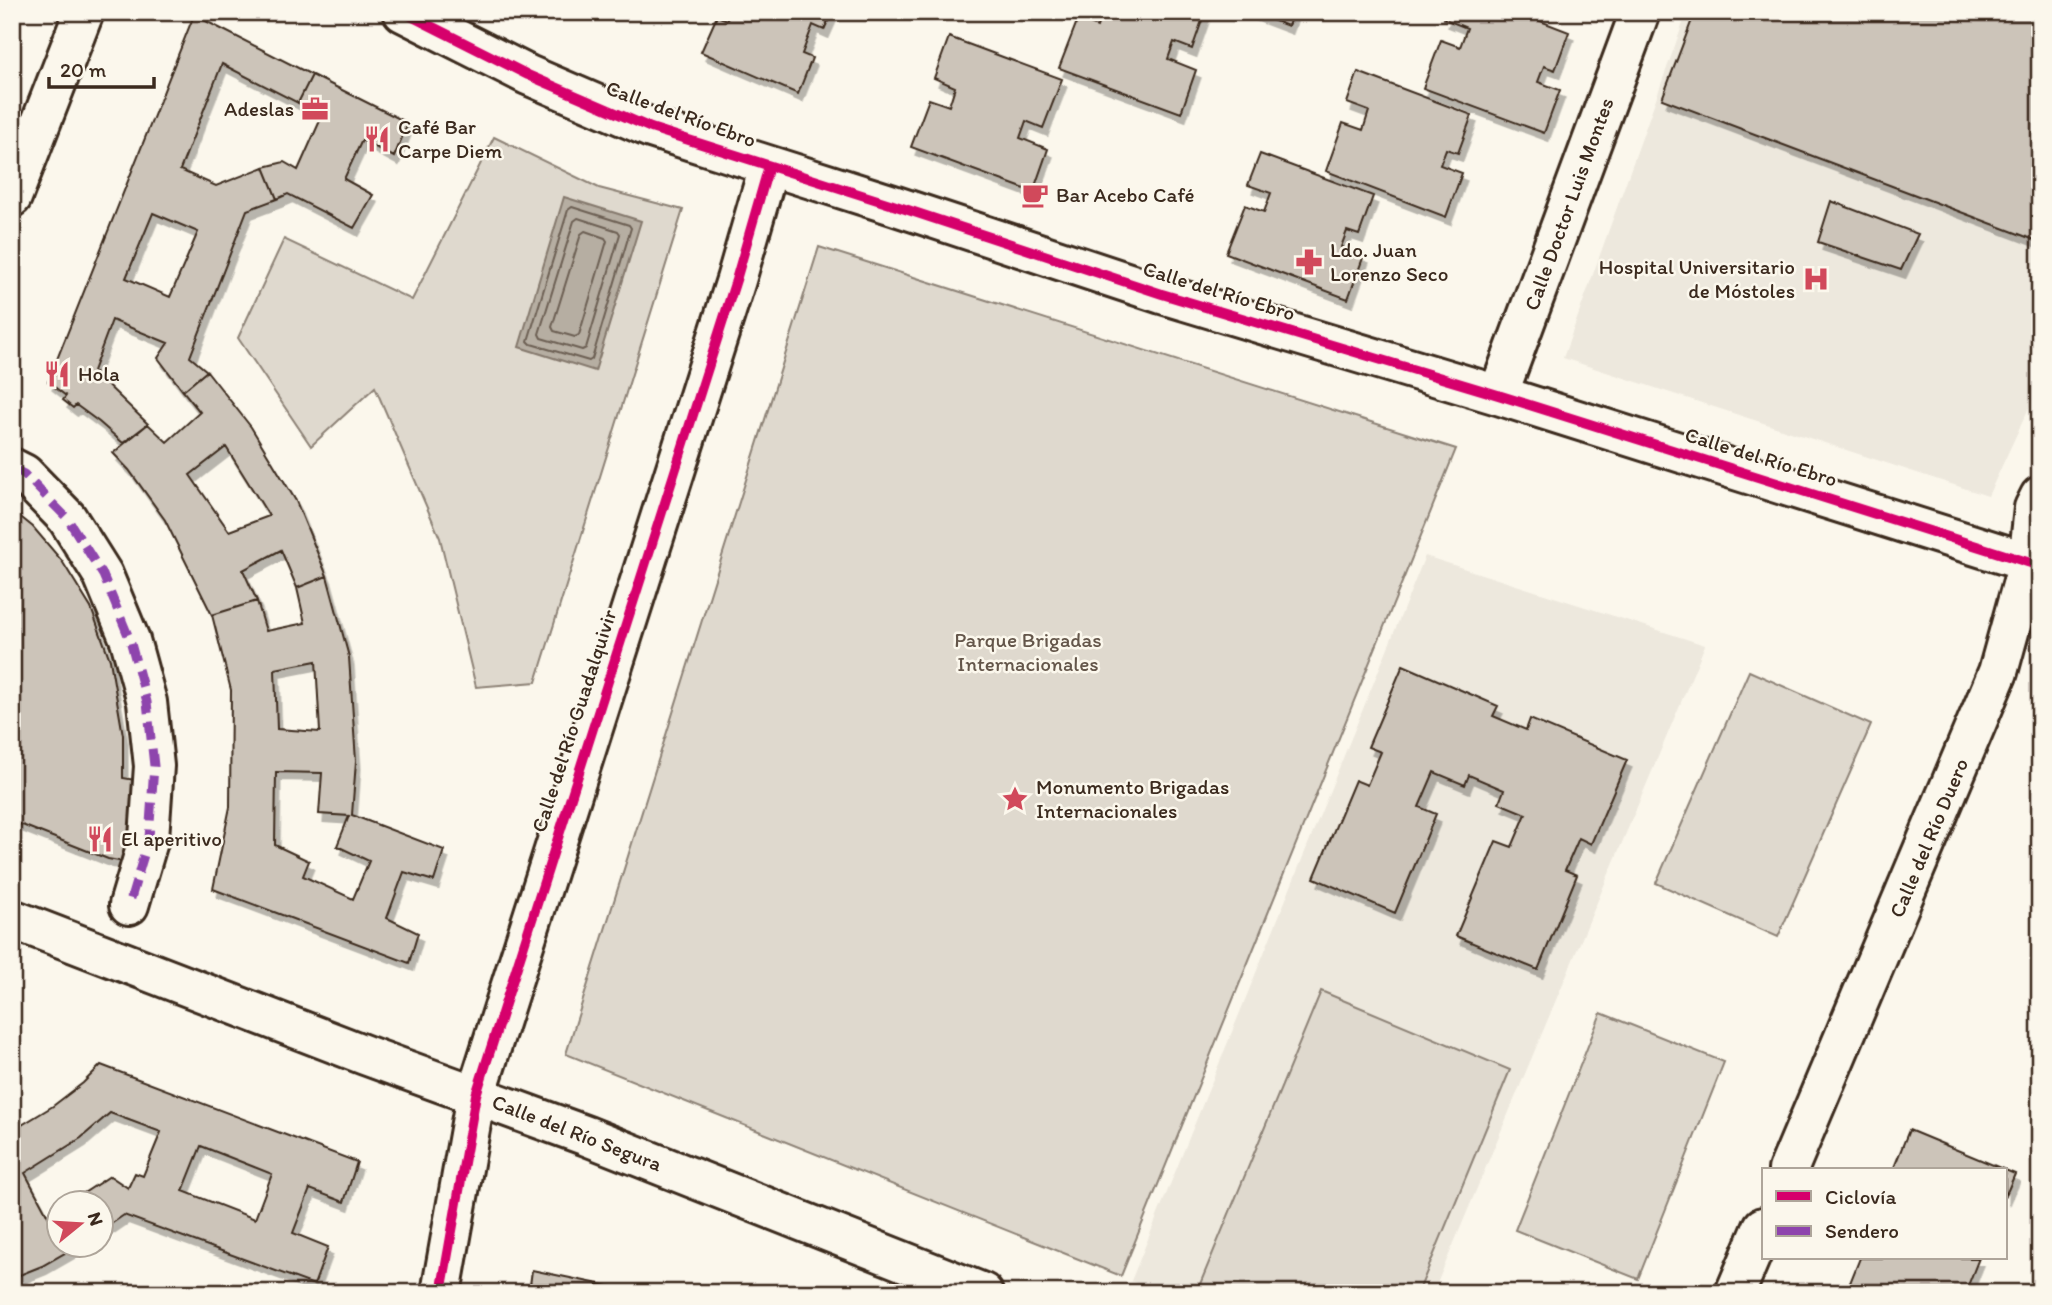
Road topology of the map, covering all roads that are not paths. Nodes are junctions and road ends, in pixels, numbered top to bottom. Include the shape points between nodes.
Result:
1 (84, 12) edge
2 (402, 12) edge
3 (1640, 12) edge
4 (769, 166) junction
5 (12, 197) edge
6 (1498, 395) junction
7 (12, 468) edge
8 (2040, 496) edge
9 (2034, 564) edge
10 (129, 905) dead end
11 (12, 919) edge
12 (476, 1095) junction
13 (1789, 1168) edge
14 (1762, 1229) edge
15 (441, 1293) edge
16 (983, 1293) edge
17 (1735, 1293) edge

1 - 5 street
2 - 4 street, Calle del Río Ebro via 528,75 651,128
3 - 6 street, Calle Doctor Luis Montes
4 - 6 street, Calle del Río Ebro via 1162,294
4 - 12 street, Calle del Río Guadalquivir
6 - 9 street, Calle del Río Ebro
7 - 10 street via 24,474 67,518 103,575 130,640 147,702 154,766 149,838
8 - 9 street, Calle del Río Duero via 2034,508
9 - 13 street, Calle del Río Duero via 1998,672
11 - 12 street, Calle del Río Segura
12 - 15 street, Calle del Río Guadalquivir
12 - 16 street, Calle del Río Segura
14 - 17 street

